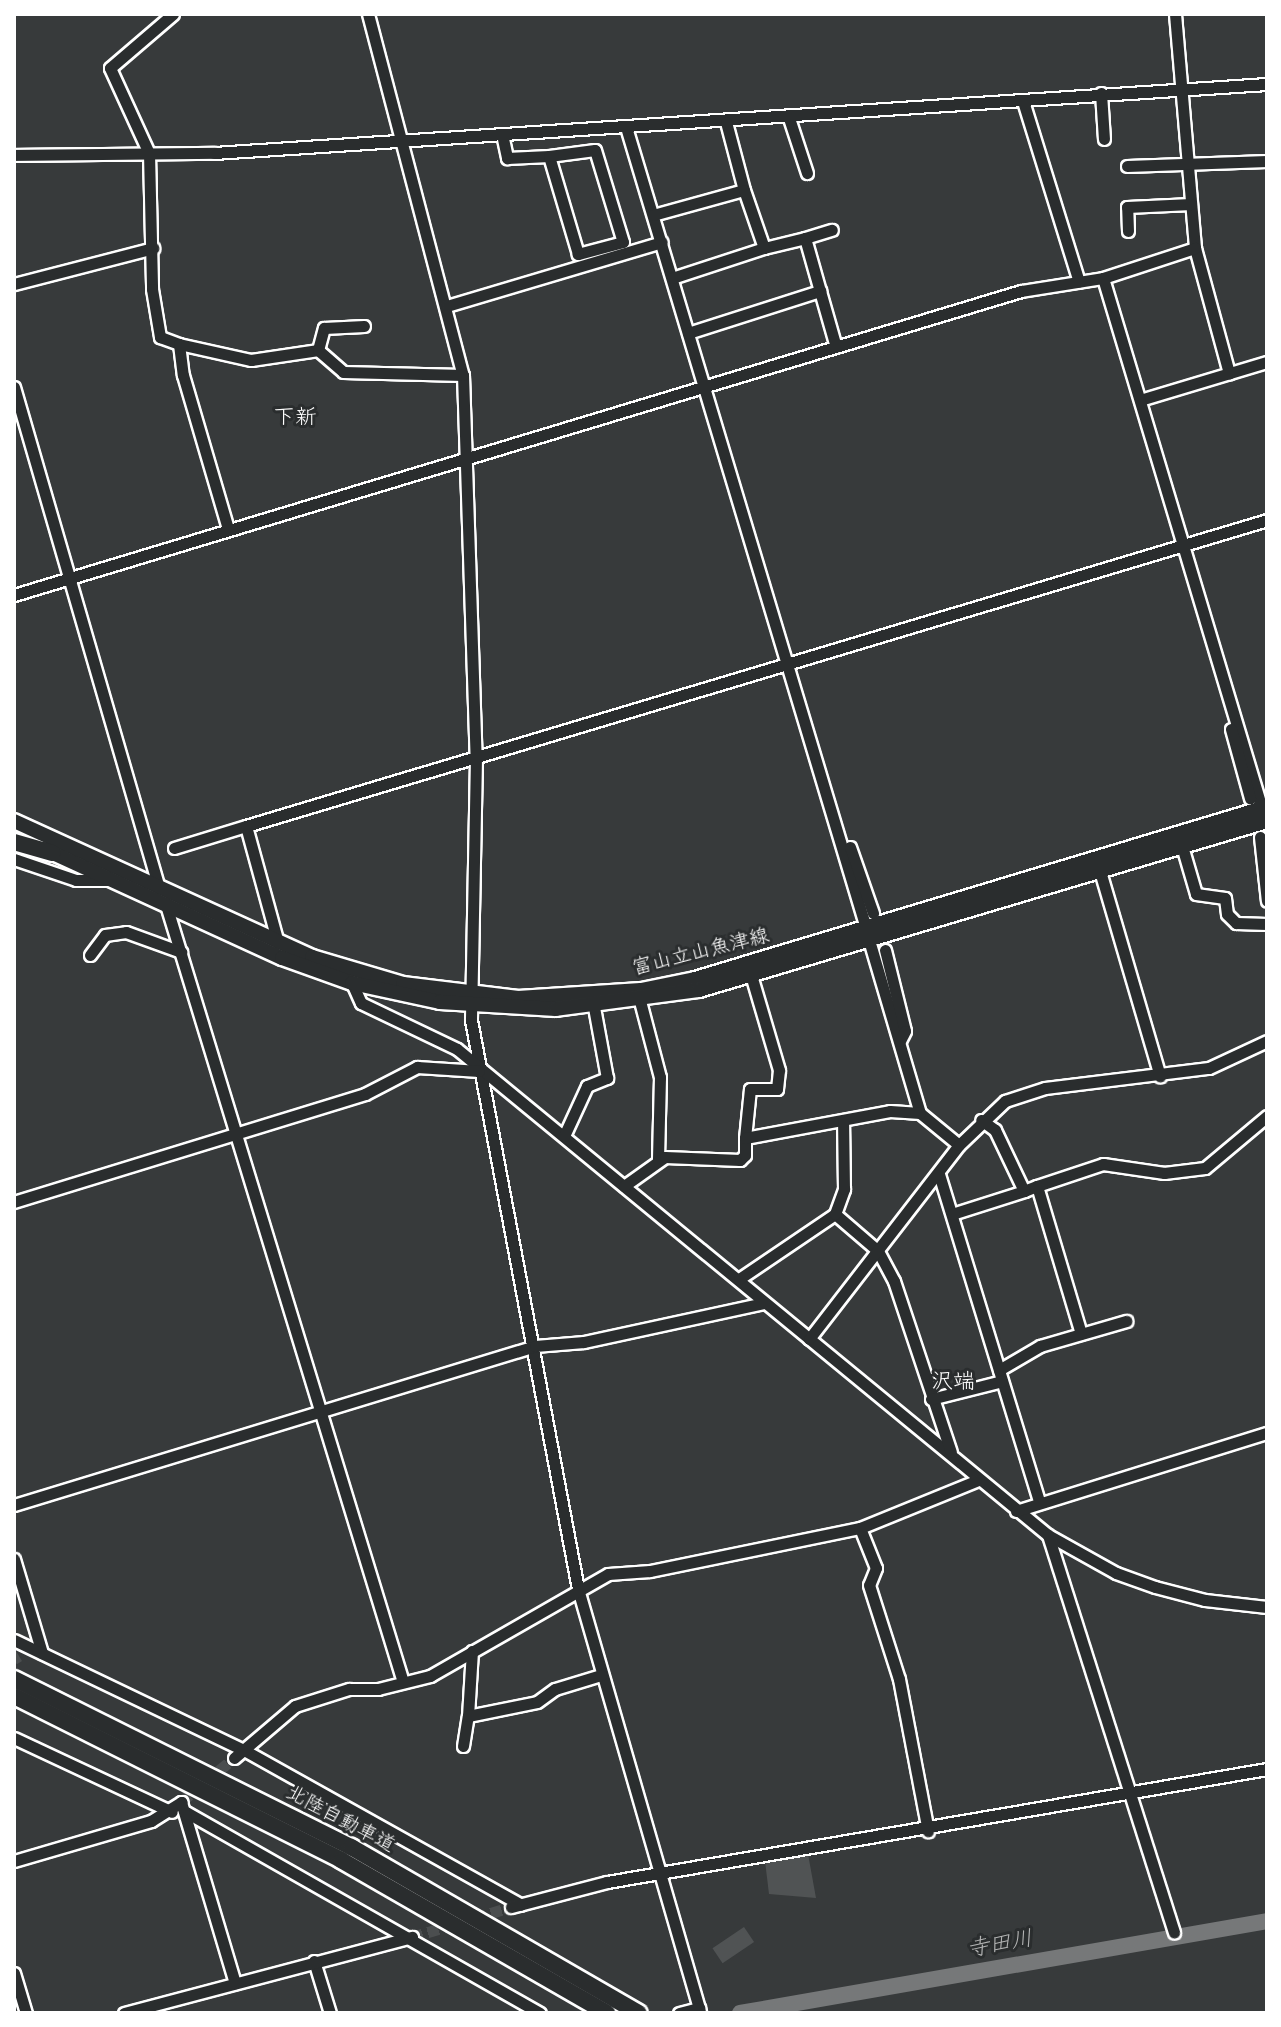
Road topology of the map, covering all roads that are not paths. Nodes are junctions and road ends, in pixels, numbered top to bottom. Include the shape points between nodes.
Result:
1 (173, 14) edge
2 (368, 14) edge
3 (1175, 14) edge
4 (1267, 84) edge
5 (1182, 92) junction
6 (1101, 93) junction
7 (1023, 101) junction
8 (789, 118) junction
9 (726, 122) junction
10 (626, 127) junction
11 (502, 134) junction
12 (1104, 139) dead end
13 (403, 140) junction
14 (149, 153) junction
15 (14, 155) edge
16 (549, 156) junction
17 (1267, 161) edge
18 (1188, 164) junction
19 (1127, 166) dead end
20 (807, 173) dead end
21 (744, 190) junction
22 (1191, 204) junction
23 (653, 215) junction
24 (832, 230) dead end
25 (1128, 231) dead end
26 (805, 238) junction
27 (662, 242) junction
28 (153, 248) junction
29 (764, 248) junction
30 (1195, 248) junction
31 (672, 278) junction
32 (1103, 278) junction
33 (1079, 282) junction
34 (14, 284) edge
35 (820, 291) junction
36 (447, 306) junction
37 (364, 326) dead end
38 (688, 333) junction
39 (179, 344) junction
40 (836, 347) junction
41 (318, 350) junction
42 (1267, 362) edge
43 (1229, 373) junction
44 (463, 375) junction
45 (14, 387) edge
46 (704, 387) junction
47 (1140, 400) junction
48 (467, 459) junction
49 (1267, 520) edge
50 (228, 529) junction
51 (1184, 545) junction
52 (70, 578) junction
53 (14, 595) edge
54 (786, 664) junction
55 (1230, 699) junction
56 (476, 758) junction
57 (1250, 798) dead end
58 (1265, 812) edge
59 (14, 821) edge
60 (246, 826) junction
61 (837, 826) junction
62 (14, 835) edge
63 (1260, 837) dead end
64 (14, 842) edge
65 (1182, 846) junction
66 (174, 848) dead end
67 (52, 853) junction
68 (14, 859) edge
69 (1100, 871) junction
70 (114, 880) junction
71 (159, 888) junction
72 (1267, 901) edge
73 (166, 905) junction
74 (873, 913) dead end
75 (1267, 924) edge
76 (867, 934) junction
77 (885, 950) dead end
78 (280, 951) junction
79 (181, 952) junction
80 (90, 955) dead end
81 (749, 969) junction
82 (352, 983) junction
83 (470, 1000) junction
84 (640, 1001) junction
85 (594, 1007) junction
86 (900, 1041) junction
87 (1267, 1041) edge
88 (480, 1072) junction
89 (1160, 1076) junction
90 (920, 1113) junction
91 (1267, 1116) edge
92 (843, 1120) junction
93 (981, 1120) junction
94 (237, 1132) junction
95 (564, 1136) junction
96 (745, 1138) junction
97 (959, 1145) junction
98 (658, 1159) junction
99 (939, 1174) junction
100 (624, 1186) junction
101 (1037, 1186) junction
102 (1024, 1191) junction
103 (14, 1202) edge
104 (835, 1214) junction
105 (952, 1214) junction
106 (878, 1251) junction
107 (739, 1279) junction
108 (764, 1303) junction
109 (1126, 1321) dead end
110 (1081, 1334) junction
111 (809, 1339) junction
112 (535, 1346) junction
113 (1000, 1375) junction
114 (931, 1399) junction
115 (322, 1414) junction
116 (1267, 1433) edge
117 (952, 1455) junction
118 (978, 1480) junction
119 (1039, 1502) junction
120 (14, 1505) edge
121 (1016, 1511) junction
122 (860, 1528) junction
123 (1048, 1535) junction
124 (14, 1559) edge
125 (578, 1589) junction
126 (1267, 1607) edge
127 (14, 1640) edge
128 (472, 1651) junction
129 (42, 1653) junction
130 (601, 1675) junction
131 (14, 1677) edge
132 (403, 1682) junction
133 (14, 1696) edge
134 (14, 1706) edge
135 (468, 1716) junction
136 (14, 1738) edge
137 (463, 1746) dead end
138 (239, 1754) junction
139 (147, 1760) junction
140 (1267, 1769) edge
141 (1129, 1792) junction
142 (172, 1812) junction
143 (186, 1812) junction
144 (928, 1831) junction
145 (14, 1861) edge
146 (658, 1876) junction
147 (1174, 1933) dead end
148 (412, 1937) junction
149 (314, 1961) junction
150 (14, 1973) edge
151 (235, 1983) junction
152 (634, 2010) edge
153 (699, 2010) edge
154 (26, 2013) edge
155 (124, 2013) edge
156 (330, 2013) edge
157 (540, 2013) edge
158 (607, 2013) edge
159 (679, 2013) edge

1 - 14 street via 110,68
2 - 13 street
3 - 5 street
4 - 5 street
5 - 6 street
5 - 18 street
6 - 7 street
6 - 12 street
7 - 8 street
7 - 33 street
8 - 9 street
8 - 20 street
9 - 10 street
9 - 21 street
10 - 11 street
10 - 23 street
11 - 13 street
11 - 16 street via 507,158
13 - 14 street
13 - 36 street
14 - 15 street
14 - 28 street
16 - 16 street via 578,254 623,242 595,150
17 - 18 street
18 - 19 street
18 - 22 street
21 - 23 street
21 - 29 street
22 - 25 street via 1127,207
22 - 30 street
23 - 27 street
24 - 26 street
26 - 29 street
26 - 35 street
27 - 31 street
27 - 36 street
28 - 34 street
28 - 39 street via 160,337
29 - 31 street
30 - 32 street
30 - 43 street
31 - 38 street
32 - 33 street
32 - 47 street
33 - 40 street via 1021,291
35 - 38 street
35 - 40 street
36 - 44 street
37 - 41 street via 324,328
38 - 46 street
39 - 41 street via 251,360
39 - 50 street via 183,375
40 - 46 street
41 - 44 street via 343,372
42 - 43 street
43 - 47 street
44 - 48 street
45 - 52 street
46 - 48 street
46 - 54 street
47 - 51 street
48 - 50 street
48 - 56 street
49 - 51 street
50 - 52 street
51 - 54 street
51 - 55 street
52 - 53 street
52 - 71 street
54 - 56 street
54 - 61 street
55 - 57 street via 1225,706
55 - 58 street
56 - 60 street
56 - 83 street
58 - 65 main road, 富山立山魚津線
58 - 76 main road, 富山立山魚津線
59 - 71 main road, 富山立山魚津線
60 - 66 street
60 - 78 street
61 - 74 street via 845,834
61 - 76 street
62 - 67 main road, 富山立山魚津線
63 - 72 street
64 - 67 highway
65 - 69 main road, 富山立山魚津線
65 - 75 street via 1196,894 1225,898 1227,914 1236,923
67 - 70 main road, 富山立山魚津線
68 - 70 street via 76,880
69 - 76 main road, 富山立山魚津線
69 - 89 street
70 - 73 main road, 富山立山魚津線
71 - 78 main road, 富山立山魚津線
73 - 78 main road, 富山立山魚津線
73 - 79 street
76 - 81 main road, 富山立山魚津線
76 - 86 street
77 - 86 street via 905,1031
78 - 82 main road, 富山立山魚津線
78 - 83 main road, 富山立山魚津線
79 - 80 street via 126,932 105,935
79 - 94 street
81 - 83 main road, 富山立山魚津線 via 628,992
81 - 84 main road, 富山立山魚津線
81 - 96 street via 779,1070 777,1089 750,1089
82 - 83 main road, 富山立山魚津線
82 - 88 street via 361,1003 442,1038
83 - 85 main road, 富山立山魚津線
83 - 88 street
84 - 85 main road, 富山立山魚津線
84 - 98 street via 660,1077
85 - 95 street via 607,1078 587,1086
86 - 90 street
87 - 89 street via 1224,1064
88 - 94 street via 417,1067 365,1094
88 - 95 street
88 - 112 street
89 - 93 street via 1025,1092
90 - 92 street via 890,1111
90 - 97 street
91 - 101 street via 1205,1168 1164,1173 1103,1164
92 - 96 street
92 - 104 street via 844,1189
93 - 97 street
93 - 102 street via 995,1130
94 - 103 street
94 - 115 street
95 - 100 street
96 - 98 street via 740,1160
97 - 99 street
98 - 100 street
99 - 105 street
99 - 106 street
100 - 107 street
101 - 102 street
101 - 110 street
102 - 105 street
104 - 106 street
104 - 107 street
105 - 113 street
106 - 111 street
106 - 114 street via 894,1281
107 - 108 street
108 - 111 street
108 - 112 street via 584,1342
109 - 110 street
110 - 113 street via 1040,1346
111 - 117 street
112 - 115 street
112 - 125 street
113 - 114 street
113 - 119 street
114 - 117 street
115 - 120 street
115 - 132 street
116 - 119 street
117 - 118 street
118 - 121 street
118 - 122 street
119 - 121 street
121 - 123 street
122 - 125 street via 650,1571 608,1574
122 - 144 street via 876,1568 869,1585 899,1679
123 - 126 street via 1116,1573 1155,1587 1205,1600
123 - 141 street
124 - 129 street
125 - 128 street
125 - 130 street
127 - 129 street via 23,1651
128 - 132 street via 430,1676
128 - 135 street
129 - 138 street
130 - 135 street via 555,1689 537,1702
130 - 146 street
131 - 152 highway, 北陸自動車道 via 351,1847
132 - 138 street via 349,1689 295,1706
133 - 139 highway, 北陸自動車道
134 - 139 highway
135 - 137 street
136 - 142 street
138 - 146 street via 516,1906 607,1882
139 - 158 highway, 北陸自動車道 via 341,1860
140 - 141 street
141 - 144 street
141 - 147 street
142 - 143 street via 181,1802
142 - 145 street
143 - 148 street
143 - 151 street
144 - 146 street
146 - 153 street
148 - 149 street
148 - 157 street
149 - 151 street
149 - 156 street
150 - 154 street
151 - 155 street
153 - 159 street

